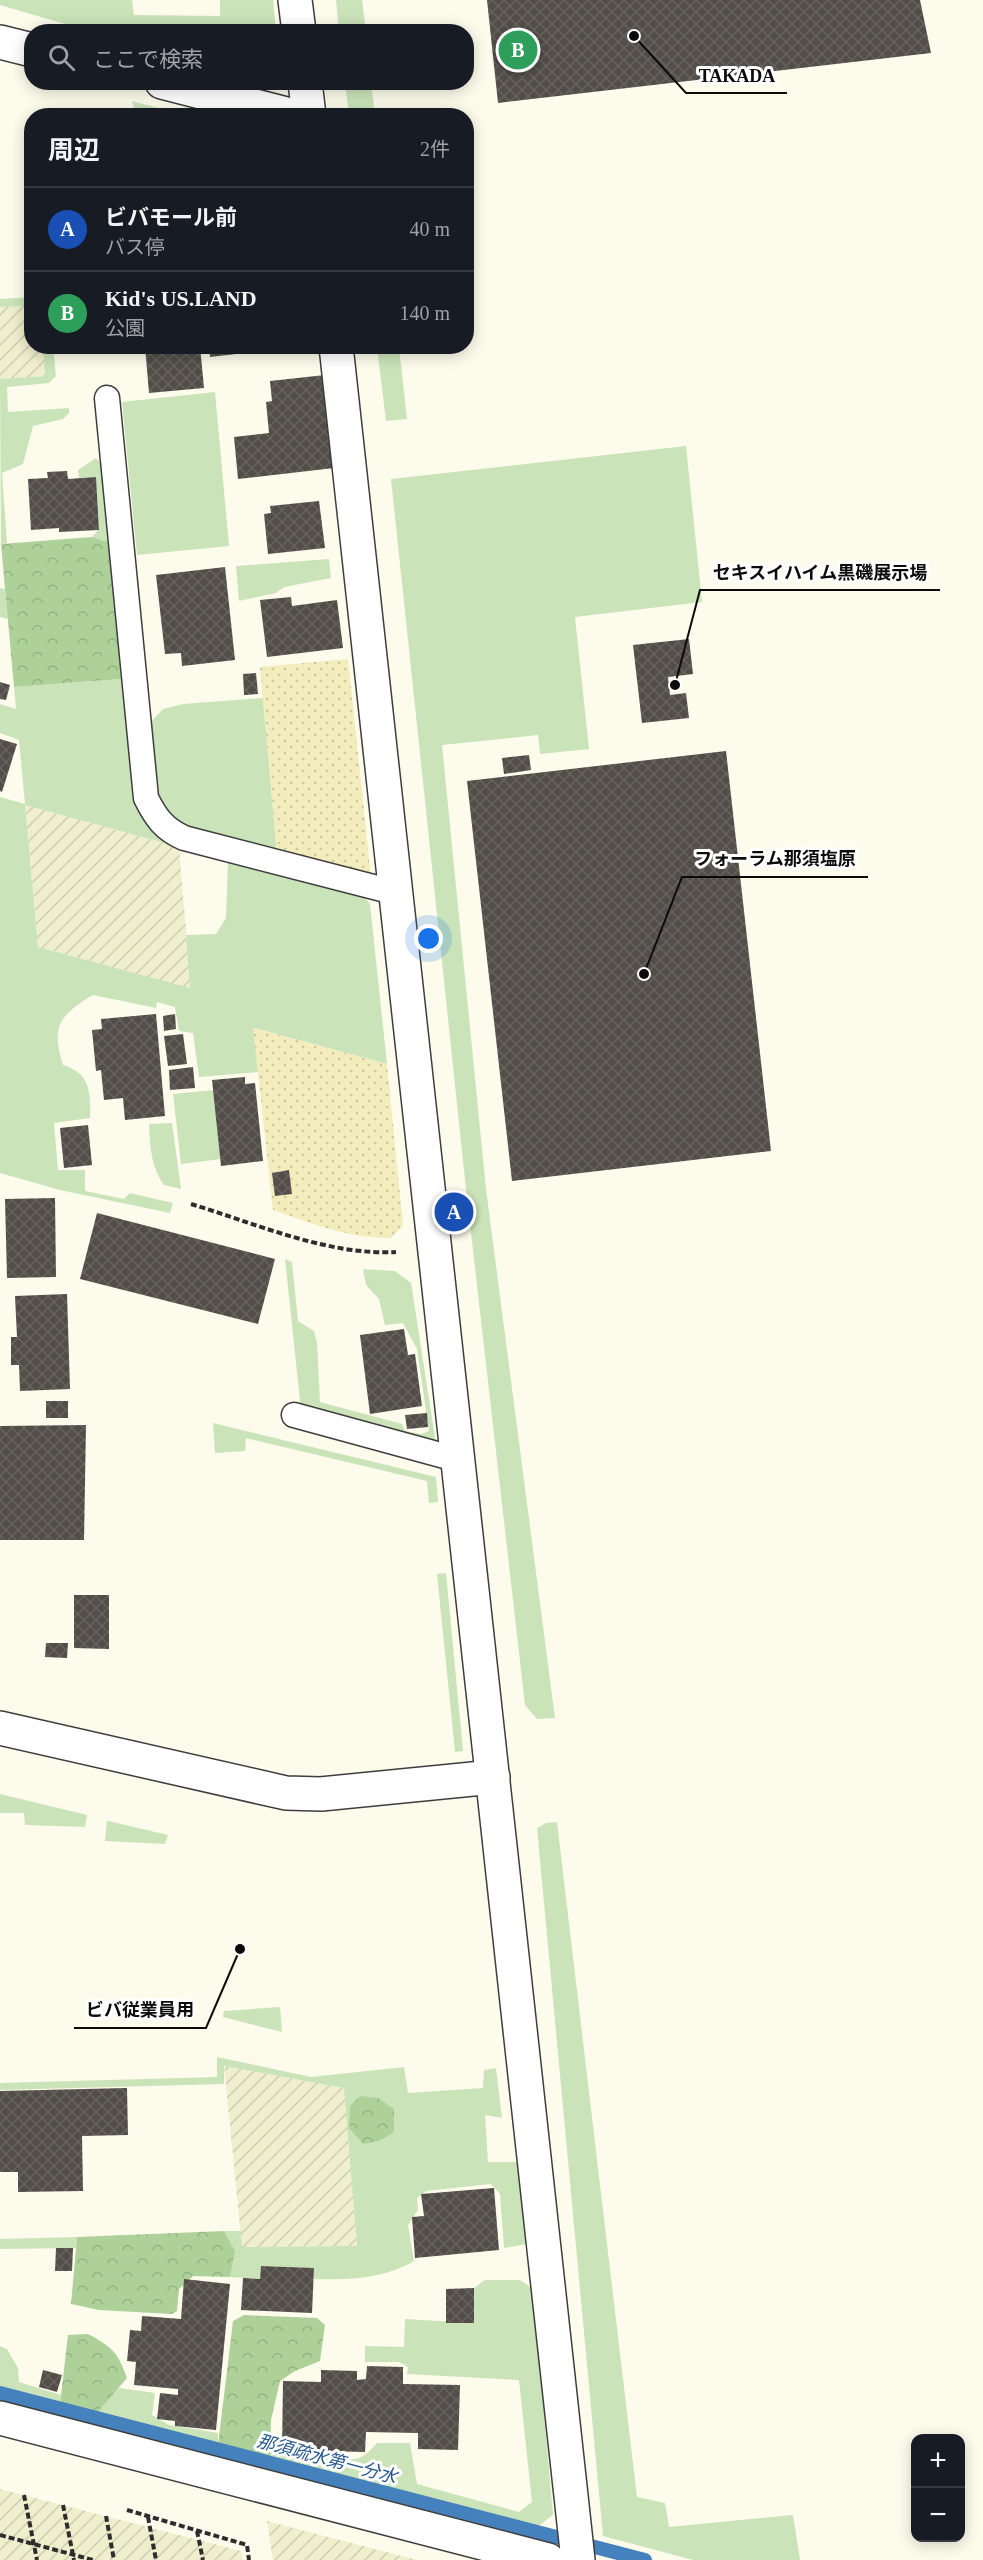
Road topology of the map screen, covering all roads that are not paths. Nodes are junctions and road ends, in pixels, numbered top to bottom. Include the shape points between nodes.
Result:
1 (295, 0) edge
2 (298, 24) edge
3 (0, 42) edge
4 (24, 48) edge
5 (193, 90) edge
6 (306, 90) edge
7 (263, 108) edge
8 (308, 108) edge
9 (337, 354) edge
10 (107, 398) dead end
11 (396, 893) junction
12 (294, 1415) dead end
13 (459, 1460) junction
14 (0, 1728) edge
15 (493, 1777) junction
16 (0, 2418) edge
17 (542, 2559) edge
18 (578, 2560) edge

1 - 2 street
3 - 4 street
5 - 7 street
6 - 8 street
9 - 11 street
10 - 11 lane via 146,798 155,818 184,838
11 - 13 street
12 - 13 lane
13 - 15 street
14 - 15 street via 286,1792 321,1794
15 - 18 street
16 - 17 street

